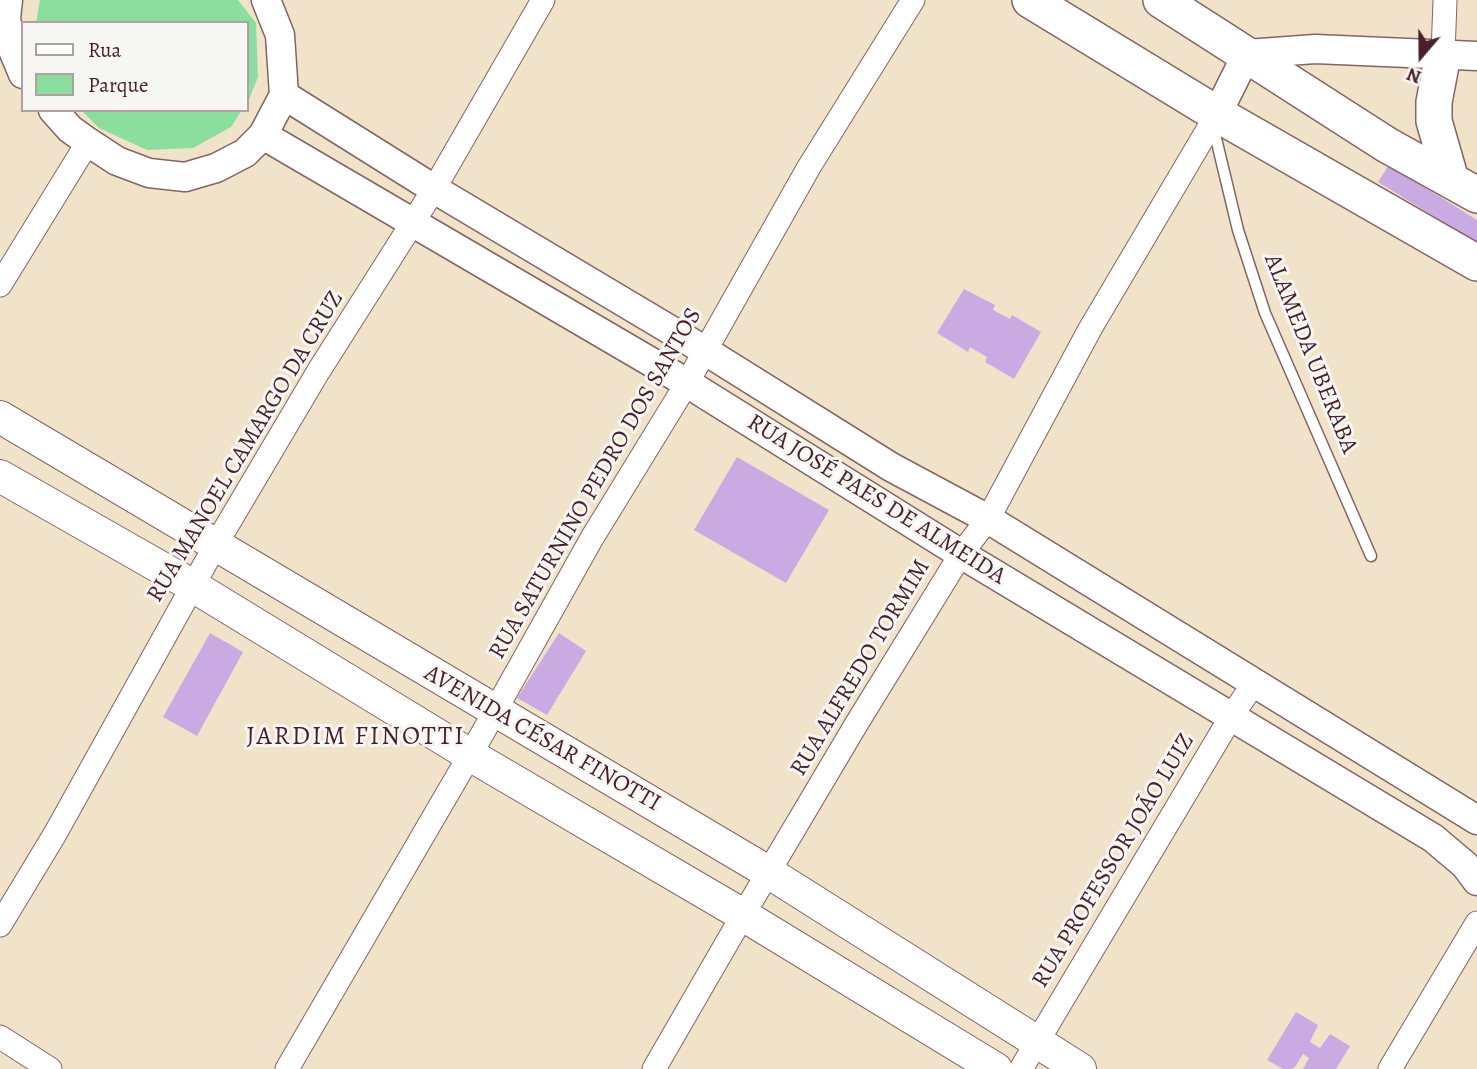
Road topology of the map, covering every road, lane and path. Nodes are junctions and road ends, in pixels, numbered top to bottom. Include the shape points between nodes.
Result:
1 (8, 0) edge
2 (266, 0) edge
3 (544, 0) edge
4 (913, 0) edge
5 (1030, 0) edge
6 (1161, 0) edge
7 (1445, 0) edge
8 (1247, 54) junction
9 (1443, 55) junction
10 (1477, 56) edge
11 (21, 69) edge
12 (284, 95) junction
13 (55, 112) edge
14 (1215, 118) junction
15 (263, 135) junction
16 (88, 142) junction
17 (1464, 188) edge
18 (434, 189) junction
19 (414, 222) junction
20 (1477, 263) edge
21 (0, 285) edge
22 (704, 350) junction
23 (687, 383) junction
24 (0, 418) edge
25 (0, 476) edge
26 (988, 519) junction
27 (215, 546) junction
28 (961, 554) junction
29 (1371, 556) dead end
30 (193, 586) junction
31 (1254, 682) junction
32 (495, 712) junction
33 (1231, 717) junction
34 (470, 755) junction
35 (1477, 820) edge
36 (768, 872) junction
37 (1477, 881) edge
38 (743, 915) junction
39 (1477, 923) edge
40 (0, 925) edge
41 (0, 1037) edge
42 (1028, 1056) edge
43 (50, 1069) edge
44 (286, 1069) edge
45 (654, 1069) edge
46 (996, 1069) edge
47 (1080, 1069) edge
48 (1390, 1069) edge

1 - 11 street via 10,43
2 - 12 street via 280,35
3 - 18 street, RUA MANOEL CAMARGO DA CRUZ
4 - 22 street, RUA SATURNINO PEDRO DOS SANTOS via 809,167
5 - 14 main road
6 - 8 main road
7 - 9 street
8 - 9 street via 1315,49
8 - 14 street
8 - 17 main road via 1376,138
9 - 10 street
9 - 17 main road via 1434,121 1444,164
12 - 15 street
12 - 18 street, RUA JOSÉ PAES DE ALMEIDA
13 - 16 street
14 - 20 main road
14 - 26 street, RUA ALFREDO TORMIM via 1090,329
14 - 29 lane, ALAMEDA UBERABA via 1238,230 1265,313
15 - 16 street via 245,153 216,169 185,177 149,173 117,161
15 - 19 street, RUA JOSÉ PAES DE ALMEIDA
16 - 21 street
18 - 19 street, RUA MANOEL CAMARGO DA CRUZ
18 - 22 street, RUA JOSÉ PAES DE ALMEIDA
19 - 23 street, RUA JOSÉ PAES DE ALMEIDA
19 - 27 street, RUA MANOEL CAMARGO DA CRUZ
22 - 23 street, RUA SATURNINO PEDRO DOS SANTOS
22 - 26 street, RUA JOSÉ PAES DE ALMEIDA via 891,467
23 - 28 street, RUA JOSÉ PAES DE ALMEIDA
23 - 32 street, RUA SATURNINO PEDRO DOS SANTOS via 592,538
24 - 27 main road, AVENIDA CÉSAR FINOTTI
25 - 30 main road, AVENIDA CÉSAR FINOTTI
26 - 28 street, RUA ALFREDO TORMIM
26 - 31 street, RUA JOSÉ PAES DE ALMEIDA
27 - 30 street, RUA MANOEL CAMARGO DA CRUZ
27 - 32 main road, AVENIDA CÉSAR FINOTTI
28 - 33 street, RUA JOSÉ PAES DE ALMEIDA
28 - 36 street, RUA ALFREDO TORMIM
30 - 34 main road, AVENIDA CÉSAR FINOTTI
30 - 40 street, RUA MANOEL CAMARGO DA CRUZ
31 - 33 street, RUA PROFESSOR JOÃO LUIZ
31 - 35 street, RUA JOSÉ PAES DE ALMEIDA
32 - 34 street, RUA SATURNINO PEDRO DOS SANTOS
32 - 36 main road, AVENIDA CÉSAR FINOTTI
33 - 37 street, RUA JOSÉ PAES DE ALMEIDA via 1433,838
33 - 42 street, RUA PROFESSOR JOÃO LUIZ
34 - 38 main road, AVENIDA CÉSAR FINOTTI
34 - 44 street, RUA SATURNINO PEDRO DOS SANTOS
36 - 38 street, RUA ALFREDO TORMIM
36 - 42 main road, AVENIDA CÉSAR FINOTTI
38 - 45 street, RUA ALFREDO TORMIM
38 - 46 main road, AVENIDA CÉSAR FINOTTI
39 - 48 street
41 - 43 street
42 - 47 main road, AVENIDA CÉSAR FINOTTI

